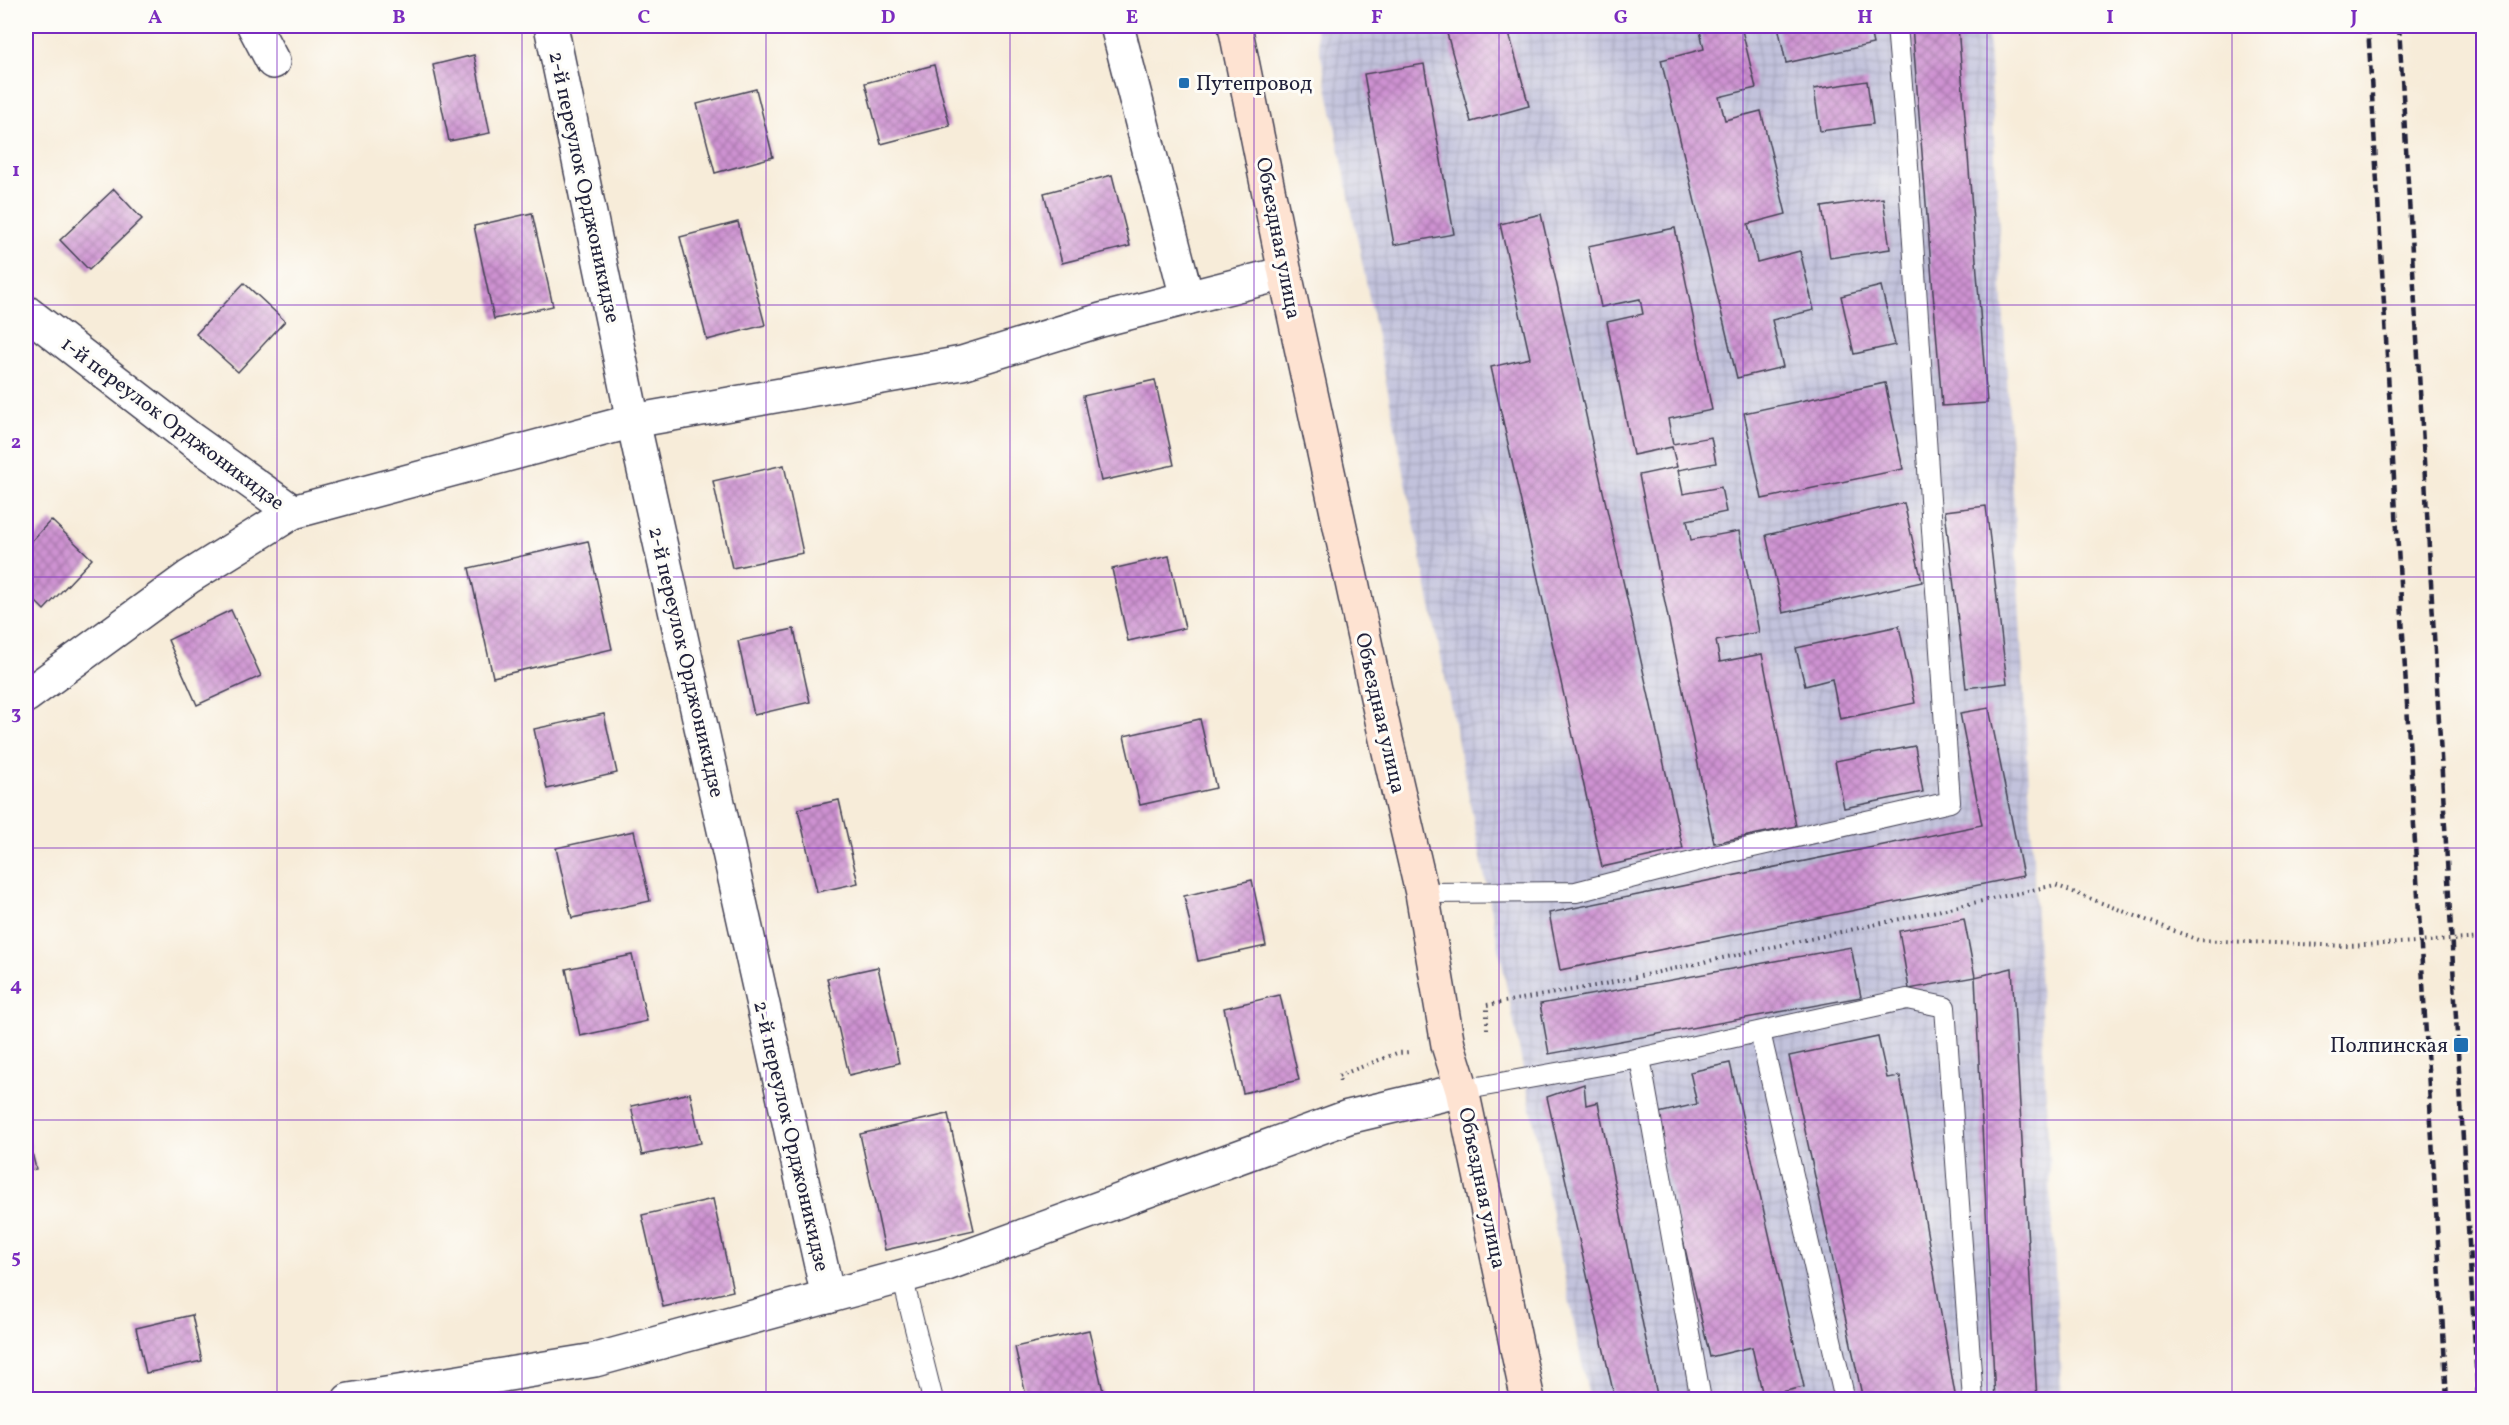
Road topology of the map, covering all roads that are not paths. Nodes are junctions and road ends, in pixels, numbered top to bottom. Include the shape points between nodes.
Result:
1 (254, 26) edge
2 (551, 26) edge
3 (1117, 26) edge
4 (1235, 26) edge
5 (1897, 26) edge
6 (273, 62) dead end
7 (1285, 273) junction
8 (1187, 298) junction
9 (26, 312) edge
10 (633, 421) junction
11 (293, 512) junction
12 (26, 696) edge
13 (1422, 893) junction
14 (1760, 1032) junction
15 (1640, 1058) junction
16 (1461, 1089) junction
17 (902, 1276) junction
18 (828, 1297) junction
19 (349, 1400) edge
20 (933, 1400) edge
21 (1528, 1400) edge
22 (1701, 1400) edge
23 (1845, 1400) edge
24 (1973, 1400) edge

1 - 6 street
2 - 10 street, 2-й переулок Орджоникидзе
3 - 8 street
4 - 7 street, Объездная улица
5 - 13 lane via 1950,802 1576,892
7 - 8 street
7 - 13 street, Объездная улица
8 - 10 street via 962,363
9 - 11 street, 1-й переулок Орджоникидзе
10 - 11 street
10 - 18 street, 2-й переулок Орджоникидзе
11 - 12 street via 189,577
13 - 16 street, Объездная улица via 1448,1045
14 - 15 lane
14 - 23 lane
14 - 24 lane via 1907,999 1945,1006
15 - 16 lane
15 - 22 lane
16 - 17 street via 1348,1117 944,1265
16 - 21 street, Объездная улица
17 - 18 street
17 - 20 lane
18 - 19 street via 595,1360

